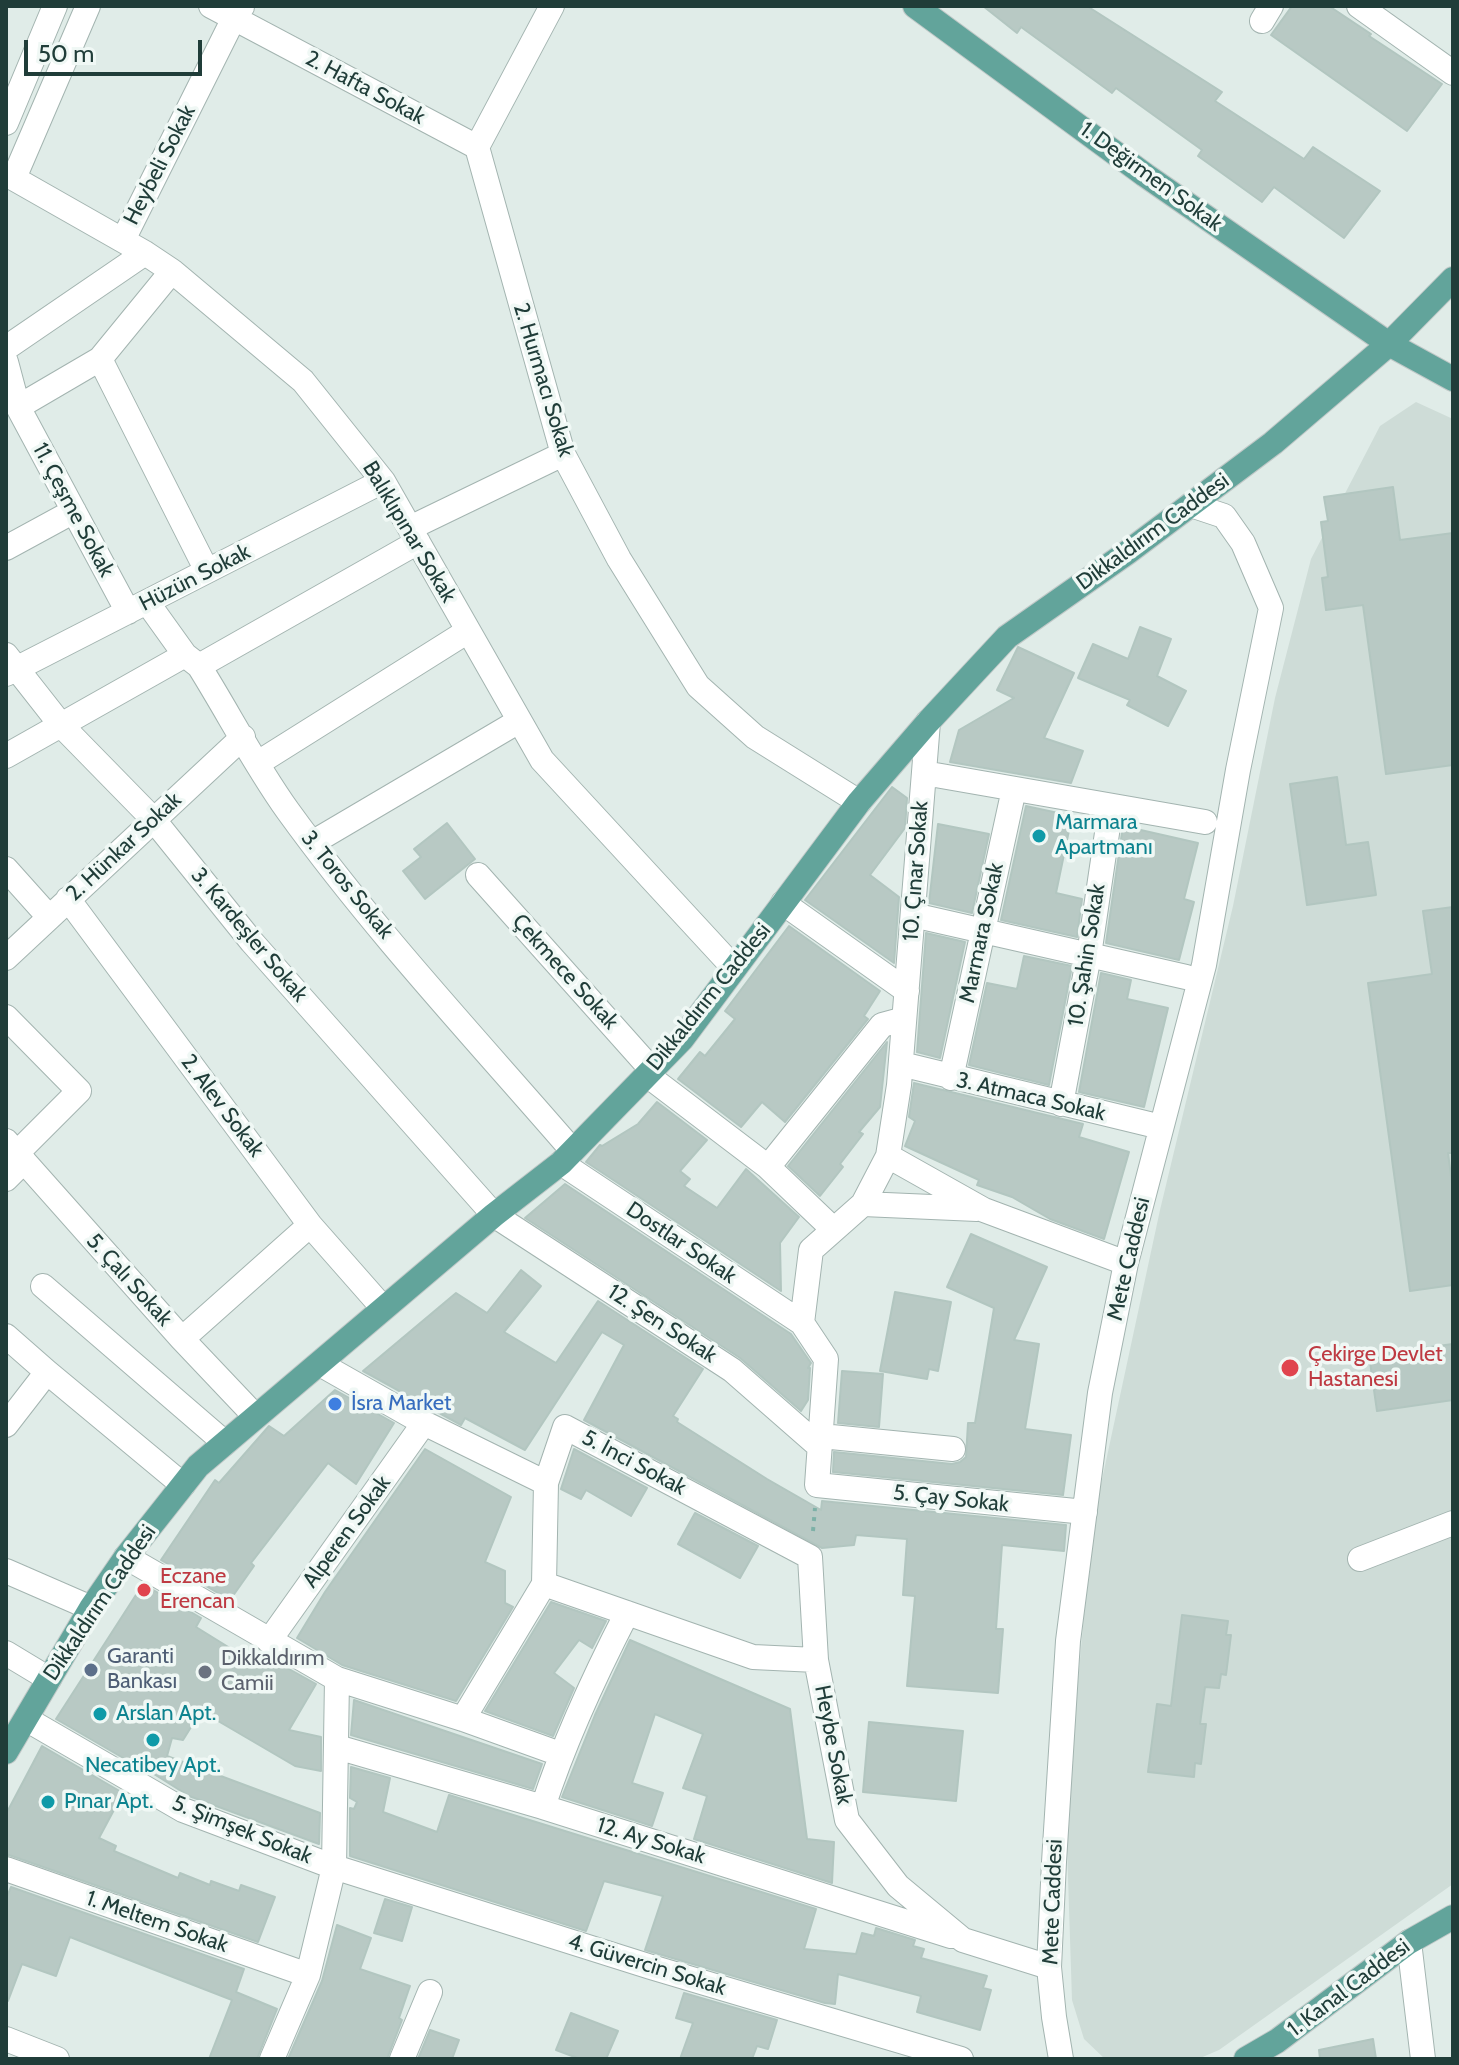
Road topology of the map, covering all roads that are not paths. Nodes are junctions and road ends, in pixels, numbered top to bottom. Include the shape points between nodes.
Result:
1 (55, 6) edge
2 (88, 6) edge
3 (211, 6) edge
4 (552, 6) edge
5 (915, 6) edge
6 (1359, 6) edge
7 (238, 12) edge
8 (1453, 73) edge
9 (14, 78) edge
10 (6, 123) edge
11 (477, 147) junction
12 (10, 176) edge
13 (123, 240) junction
14 (145, 253) junction
15 (172, 271) junction
16 (1453, 279) edge
17 (11, 337) edge
18 (1389, 344) junction
19 (100, 359) junction
20 (6, 362) edge
21 (1453, 379) edge
22 (18, 407) junction
23 (563, 454) junction
24 (383, 481) junction
25 (1191, 505) junction
26 (74, 511) junction
27 (414, 535) junction
28 (6, 548) edge
29 (207, 571) junction
30 (137, 607) junction
31 (468, 631) junction
32 (192, 660) junction
33 (9, 666) edge
34 (519, 721) junction
35 (928, 722) junction
36 (61, 725) junction
37 (243, 737) junction
38 (6, 756) edge
39 (258, 763) junction
40 (924, 773) junction
41 (1014, 789) junction
42 (859, 802) junction
43 (1111, 806) junction
44 (153, 819) junction
45 (1205, 822) dead end
46 (312, 843) junction
47 (6, 869) edge
48 (478, 875) dead end
49 (68, 899) junction
50 (783, 903) junction
51 (913, 915) junction
52 (49, 917) junction
53 (981, 932) junction
54 (1089, 955) junction
55 (6, 958) edge
56 (734, 968) junction
57 (1186, 977) dead end
58 (907, 991) junction
59 (6, 1017) edge
60 (904, 1019) junction
61 (901, 1064) junction
62 (650, 1072) junction
63 (951, 1078) junction
64 (1061, 1104) junction
65 (1161, 1127) junction
66 (16, 1152) edge
67 (567, 1156) junction
68 (888, 1156) junction
69 (768, 1167) junction
70 (6, 1179) edge
71 (863, 1204) junction
72 (984, 1210) junction
73 (494, 1215) junction
74 (310, 1225) junction
75 (833, 1229) junction
76 (1126, 1263) junction
77 (43, 1286) dead end
78 (383, 1308) junction
79 (802, 1323) junction
80 (6, 1336) edge
81 (182, 1339) junction
82 (320, 1364) junction
83 (47, 1372) junction
84 (255, 1416) junction
85 (424, 1423) junction
86 (6, 1425) edge
87 (820, 1441) junction
88 (225, 1443) junction
89 (953, 1449) dead end
90 (546, 1483) junction
91 (183, 1485) junction
92 (1085, 1512) junction
93 (1453, 1523) edge
94 (126, 1557) junction
95 (810, 1557) joint
96 (1360, 1559) dead end
97 (6, 1571) edge
98 (544, 1584) junction
99 (91, 1608) junction
100 (627, 1613) junction
101 (269, 1641) junction
102 (6, 1653) edge
103 (816, 1660) junction
104 (49, 1679) junction
105 (337, 1679) junction
106 (26, 1719) junction
107 (463, 1719) junction
108 (337, 1747) junction
109 (6, 1752) edge
110 (560, 1754) junction
111 (543, 1807) junction
112 (334, 1867) junction
113 (6, 1869) edge
114 (1453, 1917) edge
115 (963, 1940) junction
116 (1409, 1942) junction
117 (1049, 1967) junction
118 (308, 1975) junction
119 (430, 1992) dead end
120 (6, 2039) edge
121 (1279, 2050) edge
122 (57, 2059) edge
123 (272, 2059) edge
124 (402, 2059) edge
125 (961, 2059) edge
126 (1061, 2059) edge
127 (1246, 2059) edge
128 (1423, 2059) edge

1 - 9 street
2 - 12 street
3 - 7 street, 2. Hafta Sokak
4 - 11 street
5 - 18 main road, 1. Değirmen Sokak via 1145,175
6 - 8 street
7 - 11 street, 2. Hafta Sokak
7 - 13 street, Heybeli Sokak
9 - 10 street
11 - 23 street, 2. Hurmacı Sokak
12 - 13 street, Balıklıpınar Sokak
13 - 14 street, Balıklıpınar Sokak
14 - 15 street, Balıklıpınar Sokak
14 - 17 street
15 - 19 street
15 - 24 street, Balıklıpınar Sokak via 303,381
16 - 18 main road, Dikkaldırım Caddesi
18 - 21 main road, 1. Değirmen Sokak
18 - 25 main road, Dikkaldırım Caddesi
19 - 22 street
19 - 29 street
20 - 22 street, 11. Çeşme Sokak
22 - 26 street, 11. Çeşme Sokak
23 - 27 street
23 - 42 street, 2. Hurmacı Sokak via 619,559 698,686 755,737
24 - 27 street, Balıklıpınar Sokak
24 - 29 street, Hüzün Sokak
25 - 35 main road, Dikkaldırım Caddesi via 1007,637
25 - 65 street, Mete Caddesi via 1224,516 1243,543 1271,608 1204,965
26 - 28 street
26 - 30 street, 11. Çeşme Sokak
27 - 31 street, Balıklıpınar Sokak
27 - 32 street
29 - 30 street, Hüzün Sokak
30 - 32 street, 3. Toros Sokak
30 - 33 street, Hüzün Sokak
31 - 34 street, Balıklıpınar Sokak
31 - 39 street
32 - 36 street
32 - 37 street, 3. Toros Sokak
33 - 36 street, 3. Kardeşler Sokak
34 - 46 street
34 - 56 street, Balıklıpınar Sokak via 542,760
35 - 40 street, 10. Çınar Sokak
35 - 42 main road, Dikkaldırım Caddesi
36 - 38 street
36 - 44 street, 3. Kardeşler Sokak
37 - 39 street, 3. Toros Sokak
37 - 44 street, 2. Hünkar Sokak
39 - 46 street, 3. Toros Sokak
40 - 41 street
40 - 51 street, 10. Çınar Sokak
41 - 43 street
41 - 53 street, Marmara Sokak
42 - 50 main road, Dikkaldırım Caddesi
43 - 45 street
43 - 54 street, 10. Şahin Sokak
44 - 49 street, 2. Hünkar Sokak
44 - 73 street, 3. Kardeşler Sokak via 252,942
46 - 67 street, 3. Toros Sokak
47 - 52 street
48 - 62 street, Çekmece Sokak
49 - 52 street, 2. Hünkar Sokak
49 - 74 street, 2. Alev Sokak
50 - 56 main road, Dikkaldırım Caddesi
50 - 58 street
51 - 53 street
51 - 58 street, 10. Çınar Sokak
52 - 55 street, 2. Hünkar Sokak
53 - 54 street
53 - 63 street, Marmara Sokak
54 - 57 street
54 - 64 street, 10. Şahin Sokak
56 - 62 main road, Dikkaldırım Caddesi via 682,1039
58 - 60 street, 10. Çınar Sokak
59 - 66 street via 79,1091
60 - 61 street, 10. Çınar Sokak
60 - 69 street via 882,1025
61 - 63 street, 3. Atmaca Sokak
61 - 68 street, 10. Çınar Sokak
62 - 67 main road, Dikkaldırım Caddesi
62 - 69 street
63 - 64 street, 3. Atmaca Sokak
64 - 65 street, 3. Atmaca Sokak
65 - 76 street, Mete Caddesi
66 - 70 street
66 - 81 street, 5. Çalı Sokak
67 - 73 main road, Dikkaldırım Caddesi
67 - 79 street, Dostlar Sokak
68 - 71 street, 10. Çınar Sokak
68 - 72 street
69 - 75 street
71 - 72 street
71 - 75 street, 10. Çınar Sokak
72 - 76 street
73 - 78 main road, Dikkaldırım Caddesi
73 - 87 street, 12. Şen Sokak via 732,1370
74 - 78 street, 2. Alev Sokak
74 - 81 street
75 - 79 street, 10. Çınar Sokak via 811,1250
76 - 92 street, Mete Caddesi via 1100,1393
77 - 88 street
78 - 82 main road, Dikkaldırım Caddesi
79 - 87 street via 826,1359
80 - 83 street
81 - 84 street, 5. Çalı Sokak
82 - 84 main road, Dikkaldırım Caddesi
82 - 85 street
83 - 86 street
83 - 91 street
84 - 88 main road, Dikkaldırım Caddesi
85 - 90 street
85 - 101 street, Alperen Sokak
87 - 89 street
87 - 92 street, 5. Çay Sokak via 817,1485
88 - 91 main road, Dikkaldırım Caddesi
90 - 95 street, 5. İnci Sokak via 565,1427
90 - 98 street
91 - 94 main road, Dikkaldırım Caddesi
92 - 117 street, Mete Caddesi via 1068,1641
93 - 96 street
94 - 99 main road, Dikkaldırım Caddesi
94 - 101 street
95 - 103 street, Heybe Sokak
97 - 99 street
98 - 100 street
98 - 107 street
99 - 104 main road, Dikkaldırım Caddesi
100 - 103 street via 753,1657
100 - 110 street
101 - 105 street
102 - 104 street
103 - 115 street, Heybe Sokak via 847,1820 898,1886
104 - 106 main road, Dikkaldırım Caddesi
105 - 107 street
105 - 108 street
106 - 109 main road, Dikkaldırım Caddesi
106 - 112 street, 5. Şimşek Sokak via 183,1810
107 - 110 street
108 - 111 street, 12. Ay Sokak
108 - 112 street
110 - 111 street
111 - 115 street, 12. Ay Sokak
112 - 118 street
112 - 125 street, 4. Güvercin Sokak
113 - 118 street, 1. Meltem Sokak
114 - 116 main road, 1. Kanal Caddesi
115 - 117 street, Heybe Sokak
116 - 121 main road, 1. Kanal Caddesi
116 - 128 street
117 - 126 street, Mete Caddesi
118 - 123 street
119 - 124 street
120 - 122 street
121 - 127 main road, 1. Kanal Caddesi

